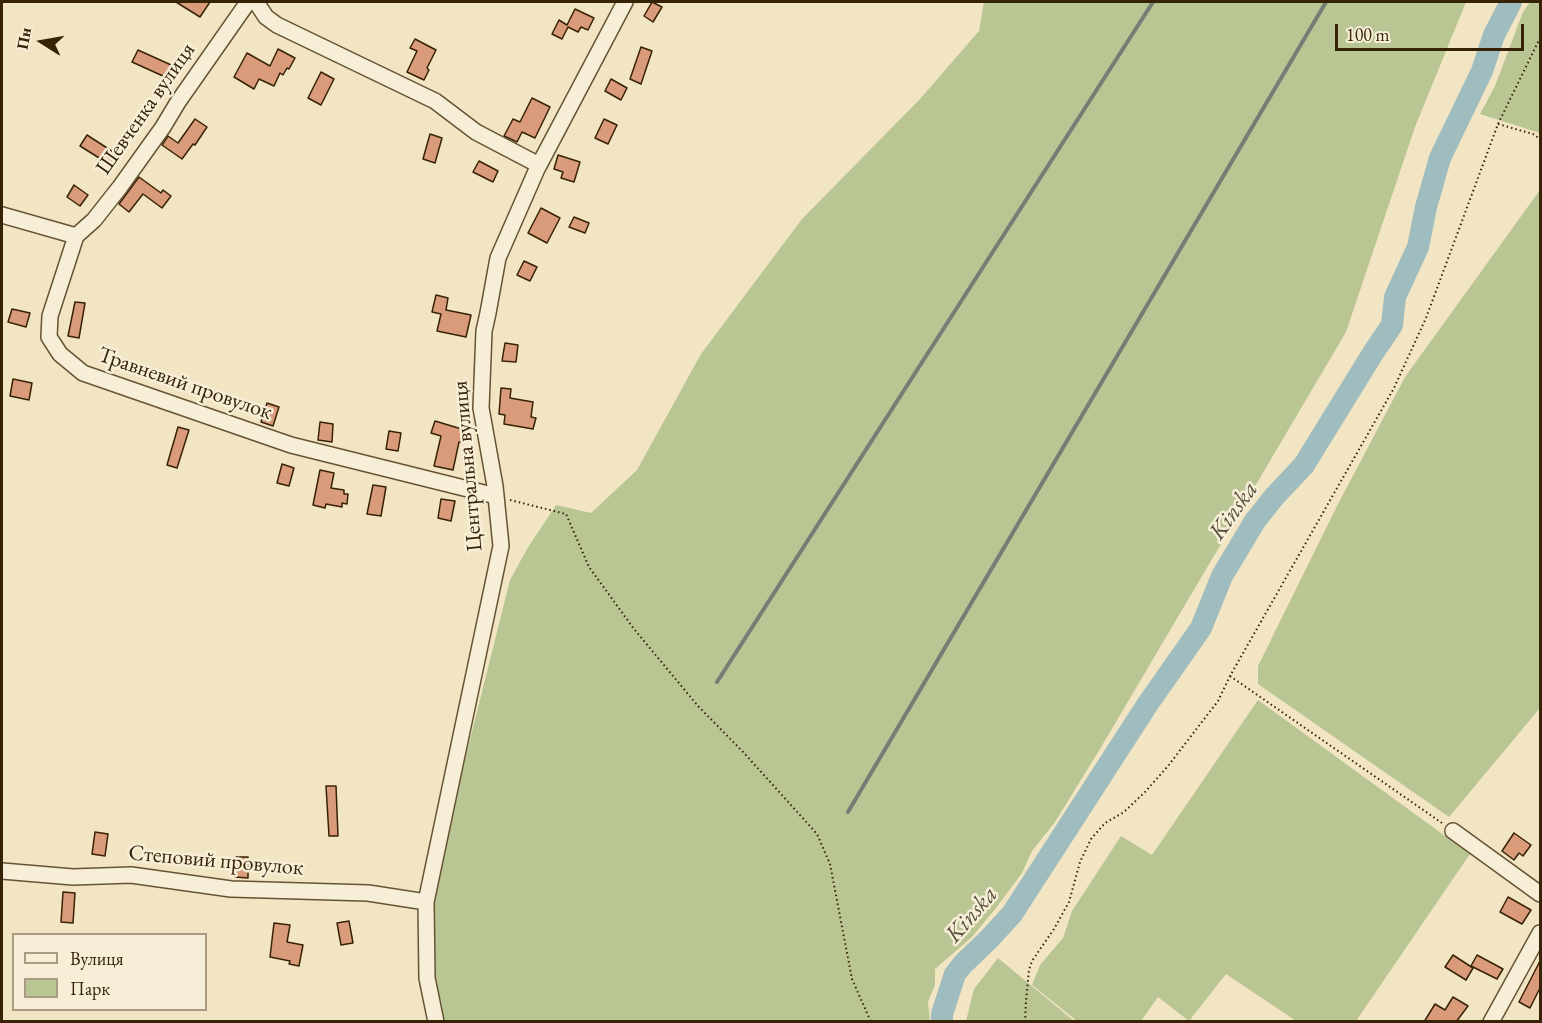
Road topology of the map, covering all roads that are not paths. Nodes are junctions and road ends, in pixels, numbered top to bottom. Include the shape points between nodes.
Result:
1 (248, 2) edge
2 (256, 2) edge
3 (625, 2) edge
4 (539, 165) junction
5 (2, 215) edge
6 (76, 236) junction
7 (496, 496) junction
8 (1453, 831) road end
9 (2, 871) edge
10 (1540, 894) edge
11 (426, 902) junction
12 (1540, 933) edge
13 (436, 1022) edge
14 (1491, 1022) edge

1 - 6 street, Шевченка вулиця via 120,187
2 - 4 street via 277,25 435,101 476,132
3 - 4 street, Центральна вулиця
4 - 7 street, Центральна вулиця via 498,258 484,331 481,408
5 - 6 street
6 - 7 street, Травневий провулок via 50,316 49,337 60,354 83,373 291,445
7 - 11 street, Центральна вулиця via 501,546
8 - 10 street
9 - 11 street, Степовий провулок via 73,877 131,875 231,889 368,893
11 - 13 street, Центральна вулиця via 427,978
12 - 14 street

